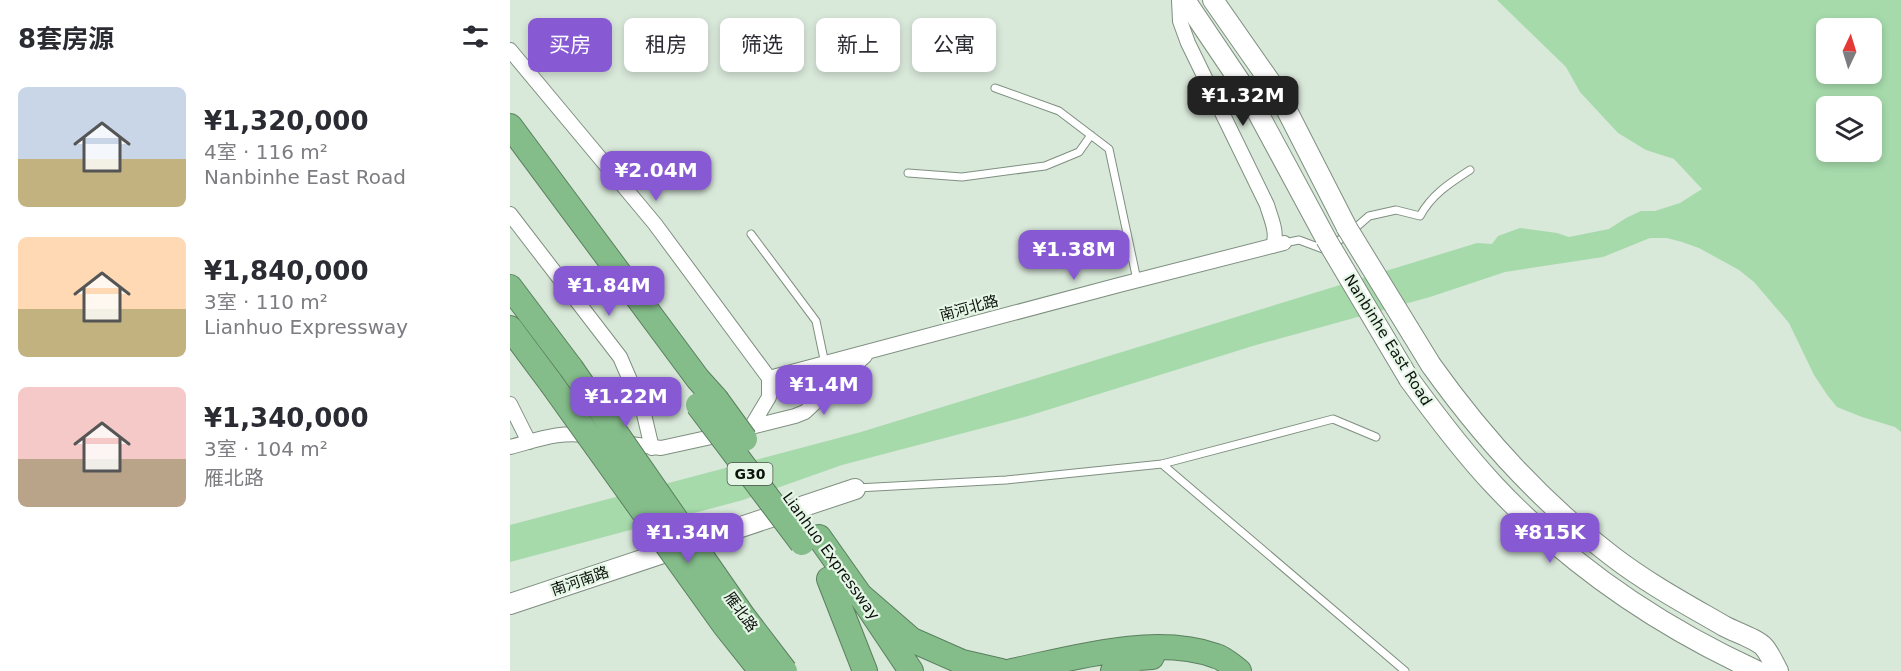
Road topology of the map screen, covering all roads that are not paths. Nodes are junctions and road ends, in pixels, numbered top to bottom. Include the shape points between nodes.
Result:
1 (1179, 0) edge
2 (1185, 0) edge
3 (1213, 0) edge
4 (510, 50) edge
5 (995, 88) dead end
6 (510, 126) edge
7 (1091, 135) junction
8 (510, 150) edge
9 (1470, 170) dead end
10 (908, 173) dead end
11 (510, 214) edge
12 (751, 234) dead end
13 (1278, 245) junction
14 (1137, 280) junction
15 (510, 287) edge
16 (510, 327) edge
17 (872, 352) junction
18 (825, 364) junction
19 (769, 378) junction
20 (707, 402) junction
21 (510, 404) edge
22 (751, 427) junction
23 (1376, 437) dead end
24 (529, 442) junction
25 (510, 447) edge
26 (652, 448) junction
27 (1162, 464) junction
28 (855, 489) joint
29 (810, 540) junction
30 (829, 579) junction
31 (860, 595) junction
32 (510, 604) edge
33 (761, 671) edge
34 (785, 671) edge
35 (865, 671) edge
36 (895, 671) edge
37 (911, 671) edge
38 (1001, 671) edge
39 (1012, 671) edge
40 (1113, 671) edge
41 (1216, 671) edge
42 (1239, 671) edge
43 (1405, 671) edge
44 (1756, 671) edge
45 (1778, 671) edge

1 - 13 street via 1180,21 1188,43 1267,205
2 - 44 main road, Nanbinhe East Road, bridge via 1245,89 1326,239 1409,379 1449,433 1519,510 1571,557 1656,616
3 - 45 main road, Nanbinhe East Road, bridge via 1278,93 1347,228 1431,365 1498,452 1578,530 1669,595 1763,646
4 - 19 street via 655,224
5 - 7 lane via 1059,111
6 - 20 highway, Lianhuo Expressway / G30 via 698,379
7 - 10 lane via 1079,152 1045,166 962,177
7 - 14 lane via 1109,149
8 - 20 highway, Lianhuo Expressway / G30
9 - 13 lane via 1428,203 1420,216 1396,210 1369,216 1345,237 1323,249 1299,240
11 - 26 street via 620,357 644,410
12 - 18 lane via 816,321
13 - 14 street, 南河北路
14 - 17 street, 南河北路
15 - 34 highway, 雁北路, bridge
16 - 33 highway, 雁北路, bridge
17 - 18 street, 南河北路
17 - 22 street, 南河北路 via 805,412
18 - 19 street, 南河北路
19 - 22 street via 769,397
20 - 29 highway, Lianhuo Expressway / G30, bridge
21 - 24 street
22 - 26 street, 南河北路
23 - 27 lane via 1333,419
24 - 25 street, 南河北路
24 - 26 street, 南河北路 via 577,434
27 - 28 lane via 1006,480
27 - 43 lane
28 - 32 main road, 南河南路
29 - 30 highway, Lianhuo Expressway / G30
29 - 31 highway, Lianhuo Expressway / G30
30 - 35 highway
30 - 36 highway, Lianhuo Expressway / G30
31 - 37 highway, Lianhuo Expressway / G30
31 - 38 highway via 912,640 962,662
39 - 42 highway via 1148,647 1218,656
40 - 41 highway via 1138,658 1158,656 1177,656

